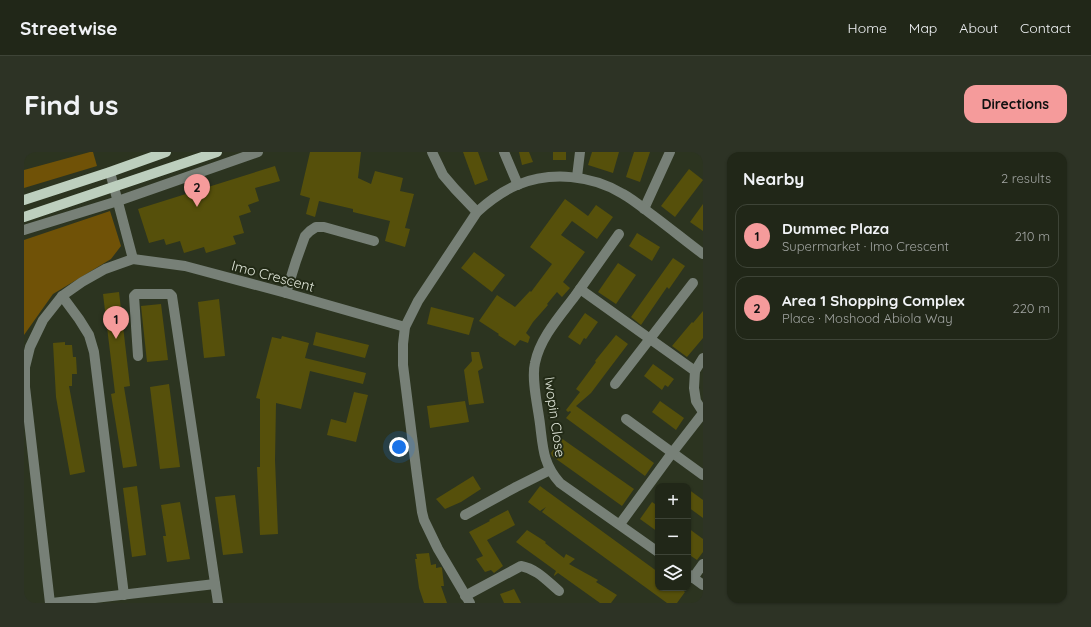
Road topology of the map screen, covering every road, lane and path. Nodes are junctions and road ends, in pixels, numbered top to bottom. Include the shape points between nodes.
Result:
1 (166, 152) edge
2 (217, 152) edge
3 (258, 152) edge
4 (432, 152) edge
5 (504, 152) edge
6 (580, 152) edge
7 (670, 152) edge
8 (110, 172) junction
9 (577, 177) junction
10 (518, 185) junction
11 (114, 187) junction
12 (24, 200) edge
13 (118, 201) junction
14 (644, 209) junction
15 (477, 212) junction
16 (24, 217) edge
17 (24, 230) edge
18 (619, 234) dead end
19 (374, 241) dead end
20 (703, 254) edge
21 (133, 259) junction
22 (693, 282) dead end
23 (580, 289) junction
24 (286, 293) junction
25 (62, 296) junction
26 (404, 327) junction
27 (650, 340) junction
28 (138, 356) dead end
29 (703, 358) edge
30 (695, 371) junction
31 (615, 384) dead end
32 (703, 413) edge
33 (626, 419) dead end
34 (672, 452) junction
35 (550, 470) junction
36 (703, 475) edge
37 (465, 515) dead end
38 (620, 524) junction
39 (655, 550) edge
40 (703, 564) edge
41 (691, 575) edge
42 (691, 577) edge
43 (216, 584) junction
44 (703, 585) edge
45 (559, 591) dead end
46 (124, 595) junction
47 (468, 599) edge
48 (51, 603) edge
49 (218, 603) edge

1 - 8 main road
2 - 11 main road
3 - 13 street
4 - 15 street via 443,175
5 - 10 street
6 - 9 street
7 - 14 street
8 - 11 street
8 - 12 main road
9 - 10 street via 534,179
9 - 14 street via 600,183 622,193
10 - 15 street
11 - 13 street
11 - 16 main road
13 - 17 street
13 - 21 street
14 - 20 street
15 - 26 street via 418,301
18 - 23 street, Iwopin Close
19 - 24 street via 316,227 305,236
21 - 24 street, Imo Crescent via 185,266
21 - 25 street, Imo Crescent via 105,269
22 - 27 street
23 - 27 street
23 - 35 street, Iwopin Close via 550,330 534,364 544,452
24 - 26 street, Imo Crescent
25 - 46 street via 89,335 94,352
25 - 48 street, Imo Crescent via 43,320 30,347 25,367 25,387
26 - 47 street via 404,365 422,512 438,549
27 - 30 street
27 - 31 street
28 - 43 street via 134,296 170,294
29 - 30 street
30 - 32 street via 696,401
32 - 34 street
33 - 34 street
34 - 36 street
34 - 38 street
35 - 37 street
35 - 38 street, Iwopin Close via 560,483
38 - 39 street, Iwopin Close
40 - 41 street
42 - 44 street
43 - 46 street
43 - 49 street
45 - 47 street via 534,570 521,566
46 - 48 street

